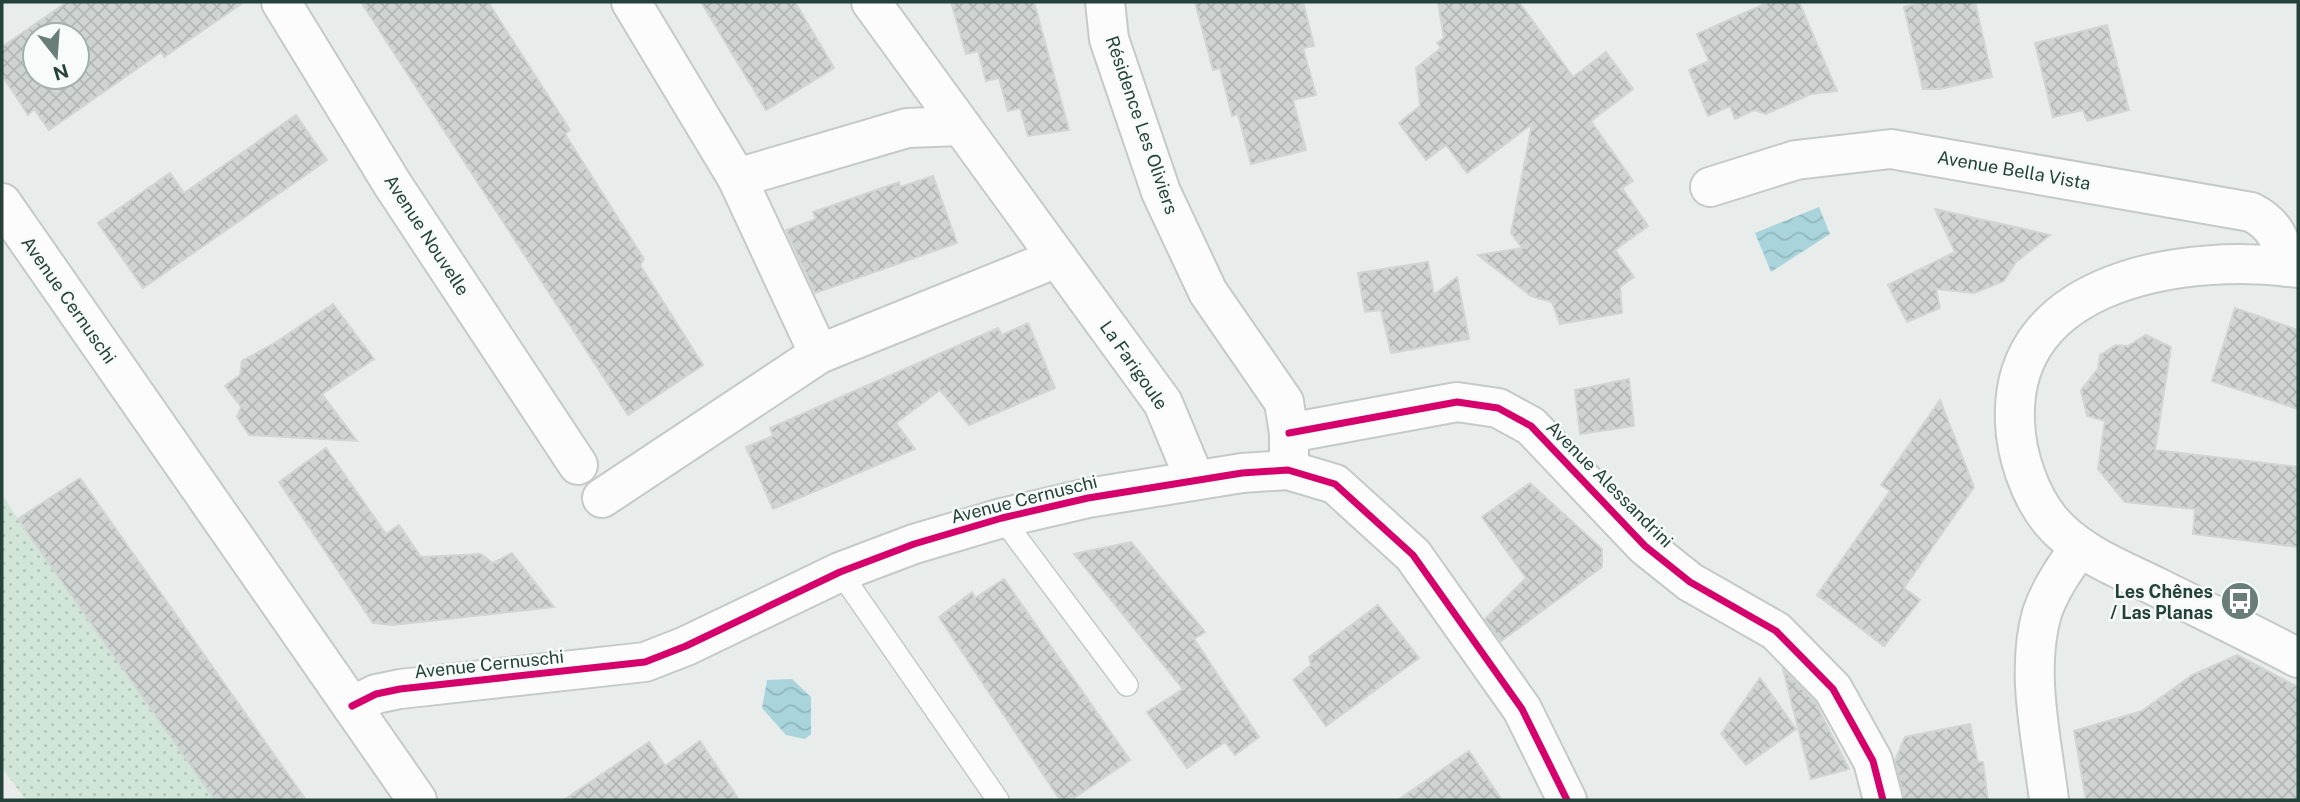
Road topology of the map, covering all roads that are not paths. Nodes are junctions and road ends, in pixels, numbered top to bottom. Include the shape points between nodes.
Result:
1 (281, 2) edge
2 (631, 2) edge
3 (871, 2) edge
4 (1105, 2) edge
5 (961, 126) junction
6 (737, 178) junction
7 (1710, 187) dead end
8 (2, 203) edge
9 (1057, 257) junction
10 (2293, 268) edge
11 (819, 354) junction
12 (1289, 451) junction
13 (578, 466) dead end
14 (1195, 480) junction
15 (603, 498) dead end
16 (1002, 518) junction
17 (2079, 548) junction
18 (840, 572) junction
19 (2298, 658) edge
20 (1127, 685) dead end
21 (352, 706) junction
22 (417, 800) edge
23 (998, 800) edge
24 (1567, 800) edge
25 (1883, 800) edge
26 (2049, 800) edge

1 - 13 street, Avenue Nouvelle via 393,185
2 - 6 street
3 - 5 street, La Farigoule
4 - 12 street, Résidence Les Oliviers via 1110,39 1161,192 1208,292 1284,402
5 - 6 street via 907,128
5 - 9 street, La Farigoule
6 - 11 street
7 - 10 street, Avenue Bella Vista via 1796,160 1891,149 2251,212 2268,220
8 - 21 street, Avenue Cernuschi
9 - 11 street
9 - 14 street, La Farigoule via 1163,403
10 - 17 street via 2203,266 2112,283 2069,306 2044,332 2021,365 2014,407 2016,444 2030,485 2050,519
11 - 15 street
12 - 14 street, Avenue Cernuschi
12 - 24 street, Avenue Cernuschi via 1335,484 1413,555 1522,709
12 - 25 street, Avenue Alessandrini via 1457,402 1498,408 1531,426 1645,545 1690,582 1776,631 1833,689 1873,761
14 - 16 street, Avenue Cernuschi
16 - 18 street, Avenue Cernuschi
16 - 20 lane
17 - 19 street
17 - 26 street via 2043,611 2034,648
18 - 21 street, Avenue Cernuschi via 645,662 400,689
18 - 23 lane
21 - 22 street, Avenue Cernuschi

